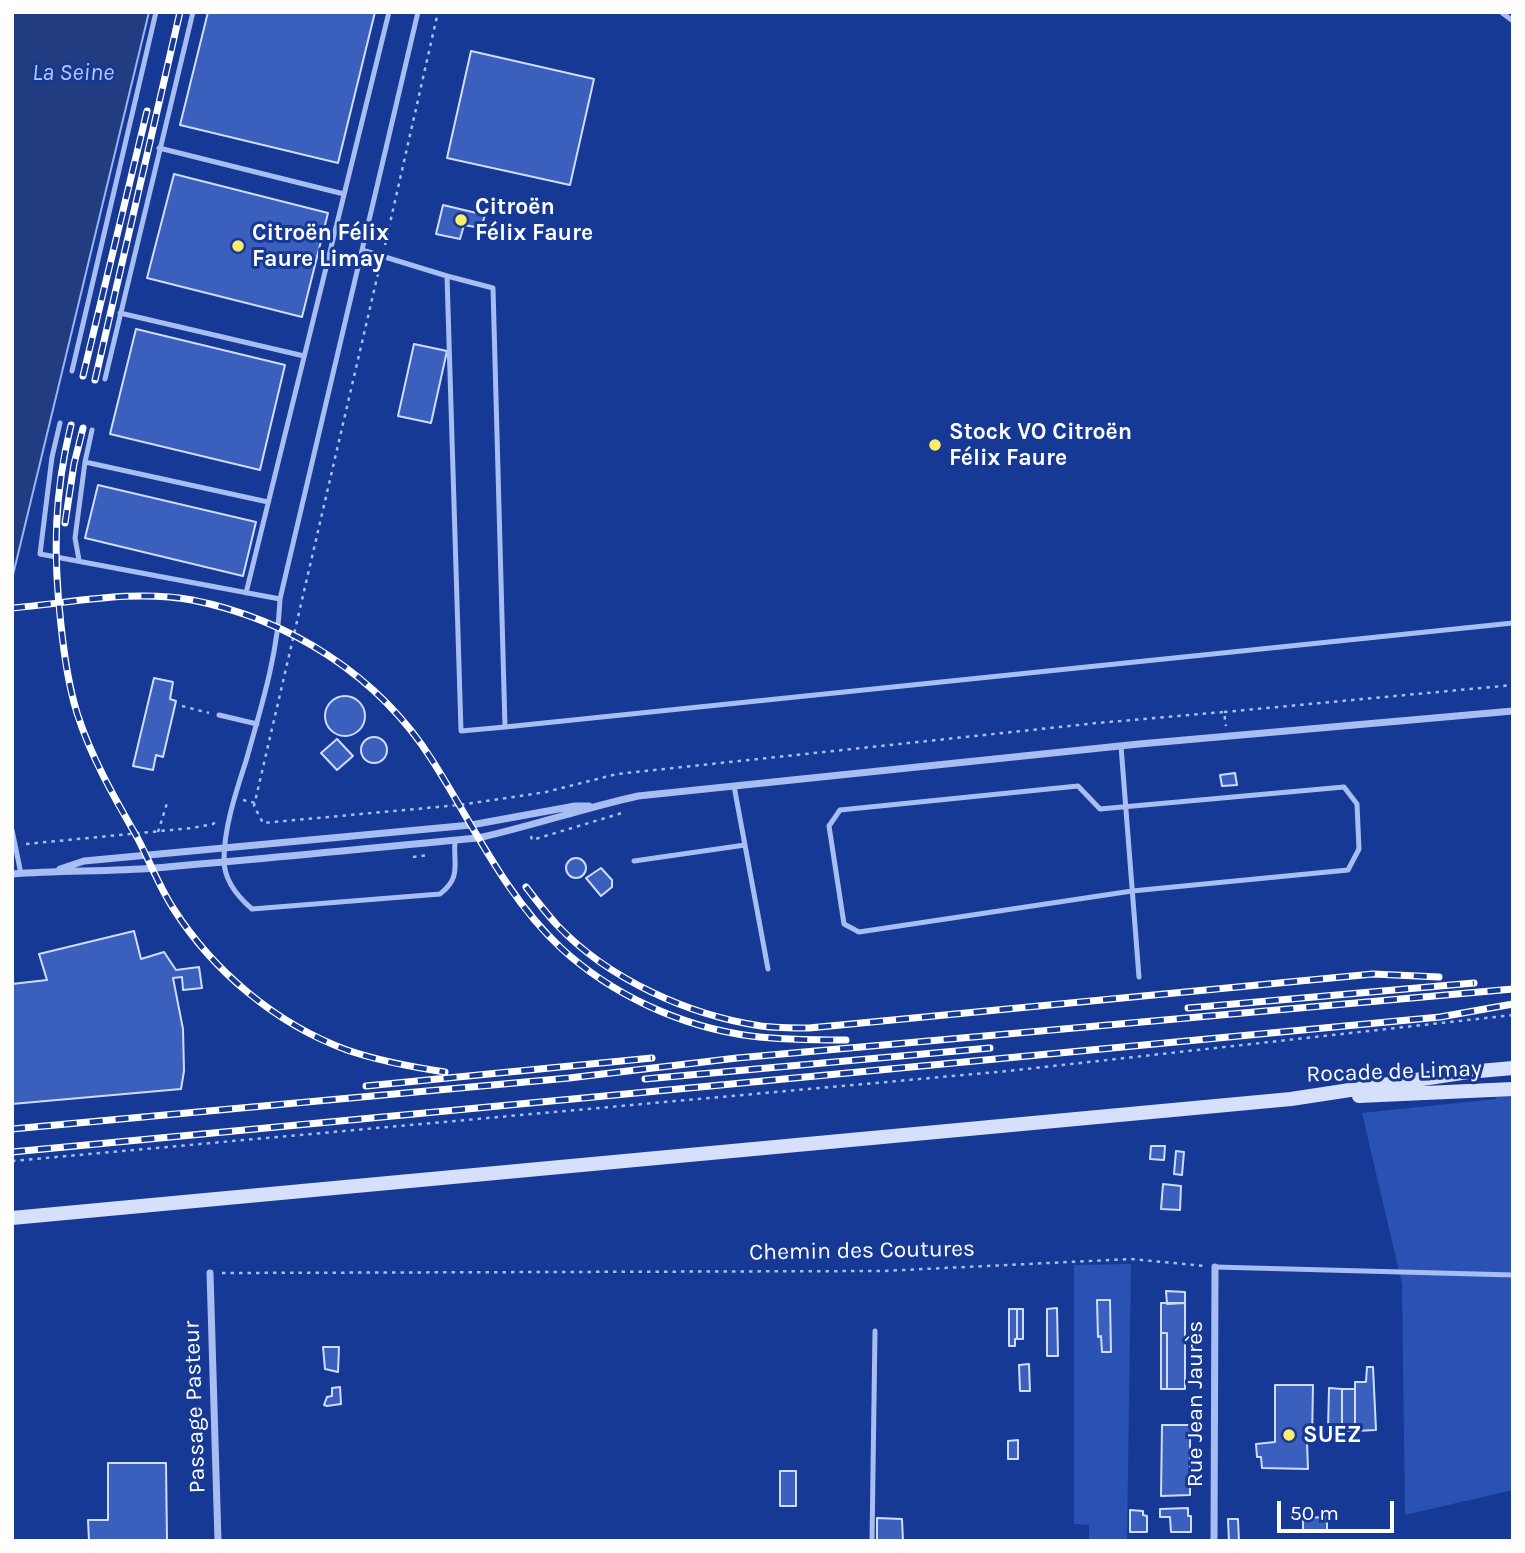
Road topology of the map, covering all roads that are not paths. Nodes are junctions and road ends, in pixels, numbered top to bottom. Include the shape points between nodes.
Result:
1 (156, 12) edge
2 (192, 12) edge
3 (389, 12) edge
4 (418, 12) edge
5 (1505, 13) edge
6 (1513, 21) edge
7 (159, 148) junction
8 (344, 194) junction
9 (362, 250) junction
10 (447, 276) junction
11 (120, 313) junction
12 (304, 356) junction
13 (72, 371) dead end
14 (105, 379) dead end
15 (60, 423) dead end
16 (92, 430) dead end
17 (85, 462) junction
18 (268, 502) junction
19 (79, 560) junction
20 (246, 593) junction
21 (280, 599) junction
22 (1513, 623) edge
23 (1513, 711) edge
24 (219, 715) road end
25 (257, 724) junction
26 (505, 727) junction
27 (1121, 746) junction
28 (734, 786) junction
29 (594, 806) junction
30 (1126, 807) junction
31 (12, 830) edge
32 (455, 840) junction
33 (745, 845) junction
34 (226, 847) junction
35 (634, 861) dead end
36 (224, 862) junction
37 (56, 870) junction
38 (16, 874) edge
39 (1132, 891) junction
40 (768, 969) dead end
41 (1139, 977) dead end
42 (1513, 1068) edge
43 (1513, 1089) edge
44 (1291, 1099) junction
45 (12, 1218) edge
46 (1215, 1267) joint
47 (211, 1273) road end
48 (1513, 1275) edge
49 (875, 1331) dead end
50 (218, 1541) edge
51 (872, 1541) edge
52 (1214, 1541) edge

1 - 13 lane
2 - 7 lane
3 - 8 lane
4 - 9 lane
5 - 6 lane
7 - 8 lane
7 - 11 lane
8 - 12 lane
9 - 10 lane
9 - 21 lane
10 - 26 lane via 493,288
10 - 26 lane via 461,731
11 - 12 lane
11 - 14 lane
12 - 18 lane
15 - 19 lane via 40,554
16 - 17 lane
17 - 18 lane
17 - 19 lane via 75,538
18 - 20 lane
19 - 20 lane
20 - 21 lane
21 - 25 lane via 277,641
22 - 26 lane
23 - 27 street
24 - 25 lane
25 - 34 lane via 234,799
27 - 28 street
27 - 30 lane
28 - 29 street via 638,796
28 - 33 lane
29 - 32 street via 528,827
29 - 34 street via 471,825
30 - 39 lane
30 - 39 lane via 1344,787 1357,804 1359,849 1348,870
30 - 39 lane via 1100,809 1077,786 840,810 829,826 844,923 859,932
31 - 38 lane
32 - 36 street
32 - 36 lane via 456,874 440,894 252,909 234,890
33 - 35 lane
33 - 40 lane
34 - 36 lane
34 - 37 street via 84,860
36 - 37 street
37 - 38 street
39 - 41 lane
42 - 44 main road, Rocade de Limay
43 - 44 main road, Rocade de Limay
44 - 45 main road
46 - 48 lane
46 - 52 street, Rue Jean Jaurès
47 - 50 street, Passage Pasteur
49 - 51 lane

